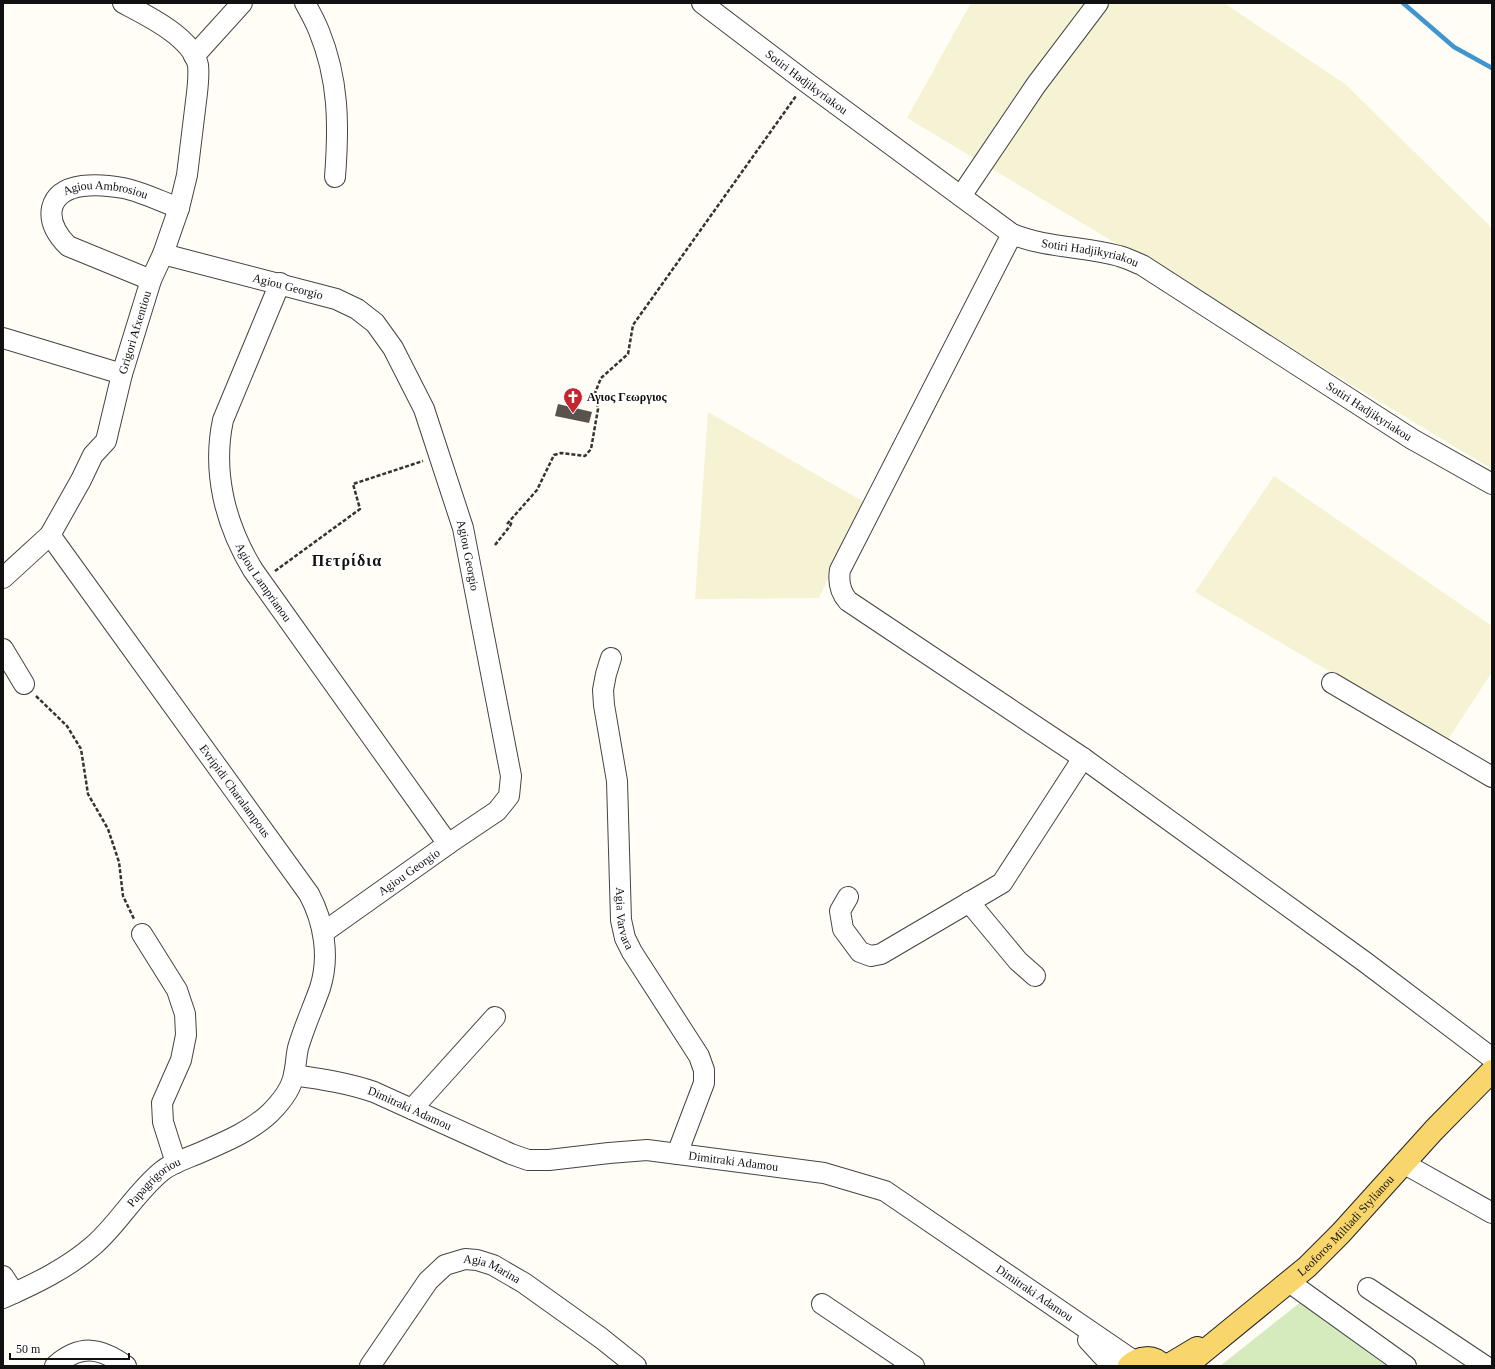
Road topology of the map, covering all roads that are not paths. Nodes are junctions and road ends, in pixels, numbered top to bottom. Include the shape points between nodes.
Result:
1 (123, 3) edge
2 (242, 3) edge
3 (305, 3) edge
4 (702, 3) edge
5 (1098, 3) edge
6 (194, 56) junction
7 (335, 177) dead end
8 (961, 196) junction
9 (179, 208) junction
10 (1012, 234) junction
11 (163, 254) junction
12 (151, 280) junction
13 (280, 284) junction
14 (3, 338) edge
15 (122, 374) junction
16 (1492, 484) edge
17 (50, 535) junction
18 (3, 578) edge
19 (3, 649) edge
20 (611, 658) dead end
21 (1332, 683) dead end
22 (24, 684) road end
23 (1083, 758) junction
24 (1492, 777) edge
25 (448, 844) junction
26 (848, 897) dead end
27 (969, 902) junction
28 (324, 932) junction
29 (142, 934) road end
30 (1036, 976) dead end
31 (495, 1017) dead end
32 (1492, 1058) edge
33 (1492, 1071) edge
34 (294, 1075) junction
35 (412, 1109) junction
36 (677, 1154) junction
37 (176, 1163) junction
38 (1403, 1163) junction
39 (1492, 1213) edge
40 (3, 1276) edge
41 (1289, 1282) junction
42 (1368, 1288) dead end
43 (9, 1296) edge
44 (822, 1304) dead end
45 (1063, 1313) junction
46 (1242, 1320) junction
47 (1149, 1363) edge
48 (55, 1366) edge
49 (126, 1366) edge
50 (370, 1366) edge
51 (636, 1366) edge
52 (914, 1366) edge
53 (1112, 1366) edge
54 (1186, 1366) edge
55 (1406, 1366) edge
56 (1485, 1366) edge

1 - 6 street via 171,31
2 - 6 street
3 - 7 street via 319,30 331,68 336,96 338,140
4 - 8 street, Sotiri Hadjikyriakou
5 - 8 street via 1036,85
6 - 9 street, Grigori Afxentiou via 198,65 196,106
8 - 10 street, Sotiri Hadjikyriakou
9 - 11 street, Grigori Afxentiou
9 - 12 street, Agiou Ambrosiou via 124,188 88,185 69,189 53,206 52,222 60,238 68,246
10 - 16 street, Sotiri Hadjikyriakou via 1026,240 1120,256 1142,265 1412,439
10 - 23 street via 840,570 839,580 843,596 848,601
11 - 12 street, Grigori Afxentiou
11 - 13 street, Agiou Georgio
12 - 15 street, Grigori Afxentiou
13 - 25 street, Agiou Lamprianou via 223,420 219,439 222,489 230,525 240,550 261,581
13 - 25 street, Agiou Georgio via 336,299 358,309 375,323 393,348 424,409 462,528 511,776 509,796 498,811
14 - 15 street
15 - 17 street, Grigori Afxentiou via 106,440 92,455
17 - 18 street, Grigori Afxentiou
17 - 28 street, Evripidi Charalampous via 309,894
19 - 22 street
20 - 36 street, Agia Varvara via 603,690 617,781 621,920 625,938 699,1056 704,1070 704,1083
21 - 24 street
23 - 27 street via 1002,883
23 - 32 street via 1365,962
25 - 28 street, Agiou Georgio
26 - 27 street via 840,911 843,929 860,952 871,956 881,954
27 - 30 street via 1018,961
28 - 34 street, Evripidi Charalampous via 323,977 298,1048
29 - 37 street via 177,990 185,1014 186,1036 181,1060 162,1104 163,1122
31 - 35 street
33 - 38 main road, Leoforos Miltiadi Stylianou
34 - 35 street, Dimitraki Adamou via 358,1086
34 - 37 street, Papagrigoriou via 288,1090 271,1113 228,1141
35 - 36 street, Dimitraki Adamou via 528,1160 648,1150
36 - 45 street, Dimitraki Adamou via 824,1173 885,1191
37 - 43 street, Papagrigoriou via 151,1181 99,1240 76,1259
38 - 39 street
38 - 41 main road, Leoforos Miltiadi Stylianou via 1341,1233
40 - 43 street
41 - 46 main road, Leoforos Miltiadi Stylianou
41 - 55 street
42 - 56 street
44 - 52 street
45 - 47 street, Dimitraki Adamou
45 - 53 street
46 - 47 main road
46 - 54 main road, Leoforos Miltiadi Stylianou
48 - 49 street via 70,1354 90,1350 104,1353
50 - 51 street, Agia Marina via 428,1281 445,1265 465,1259 493,1265 524,1283

